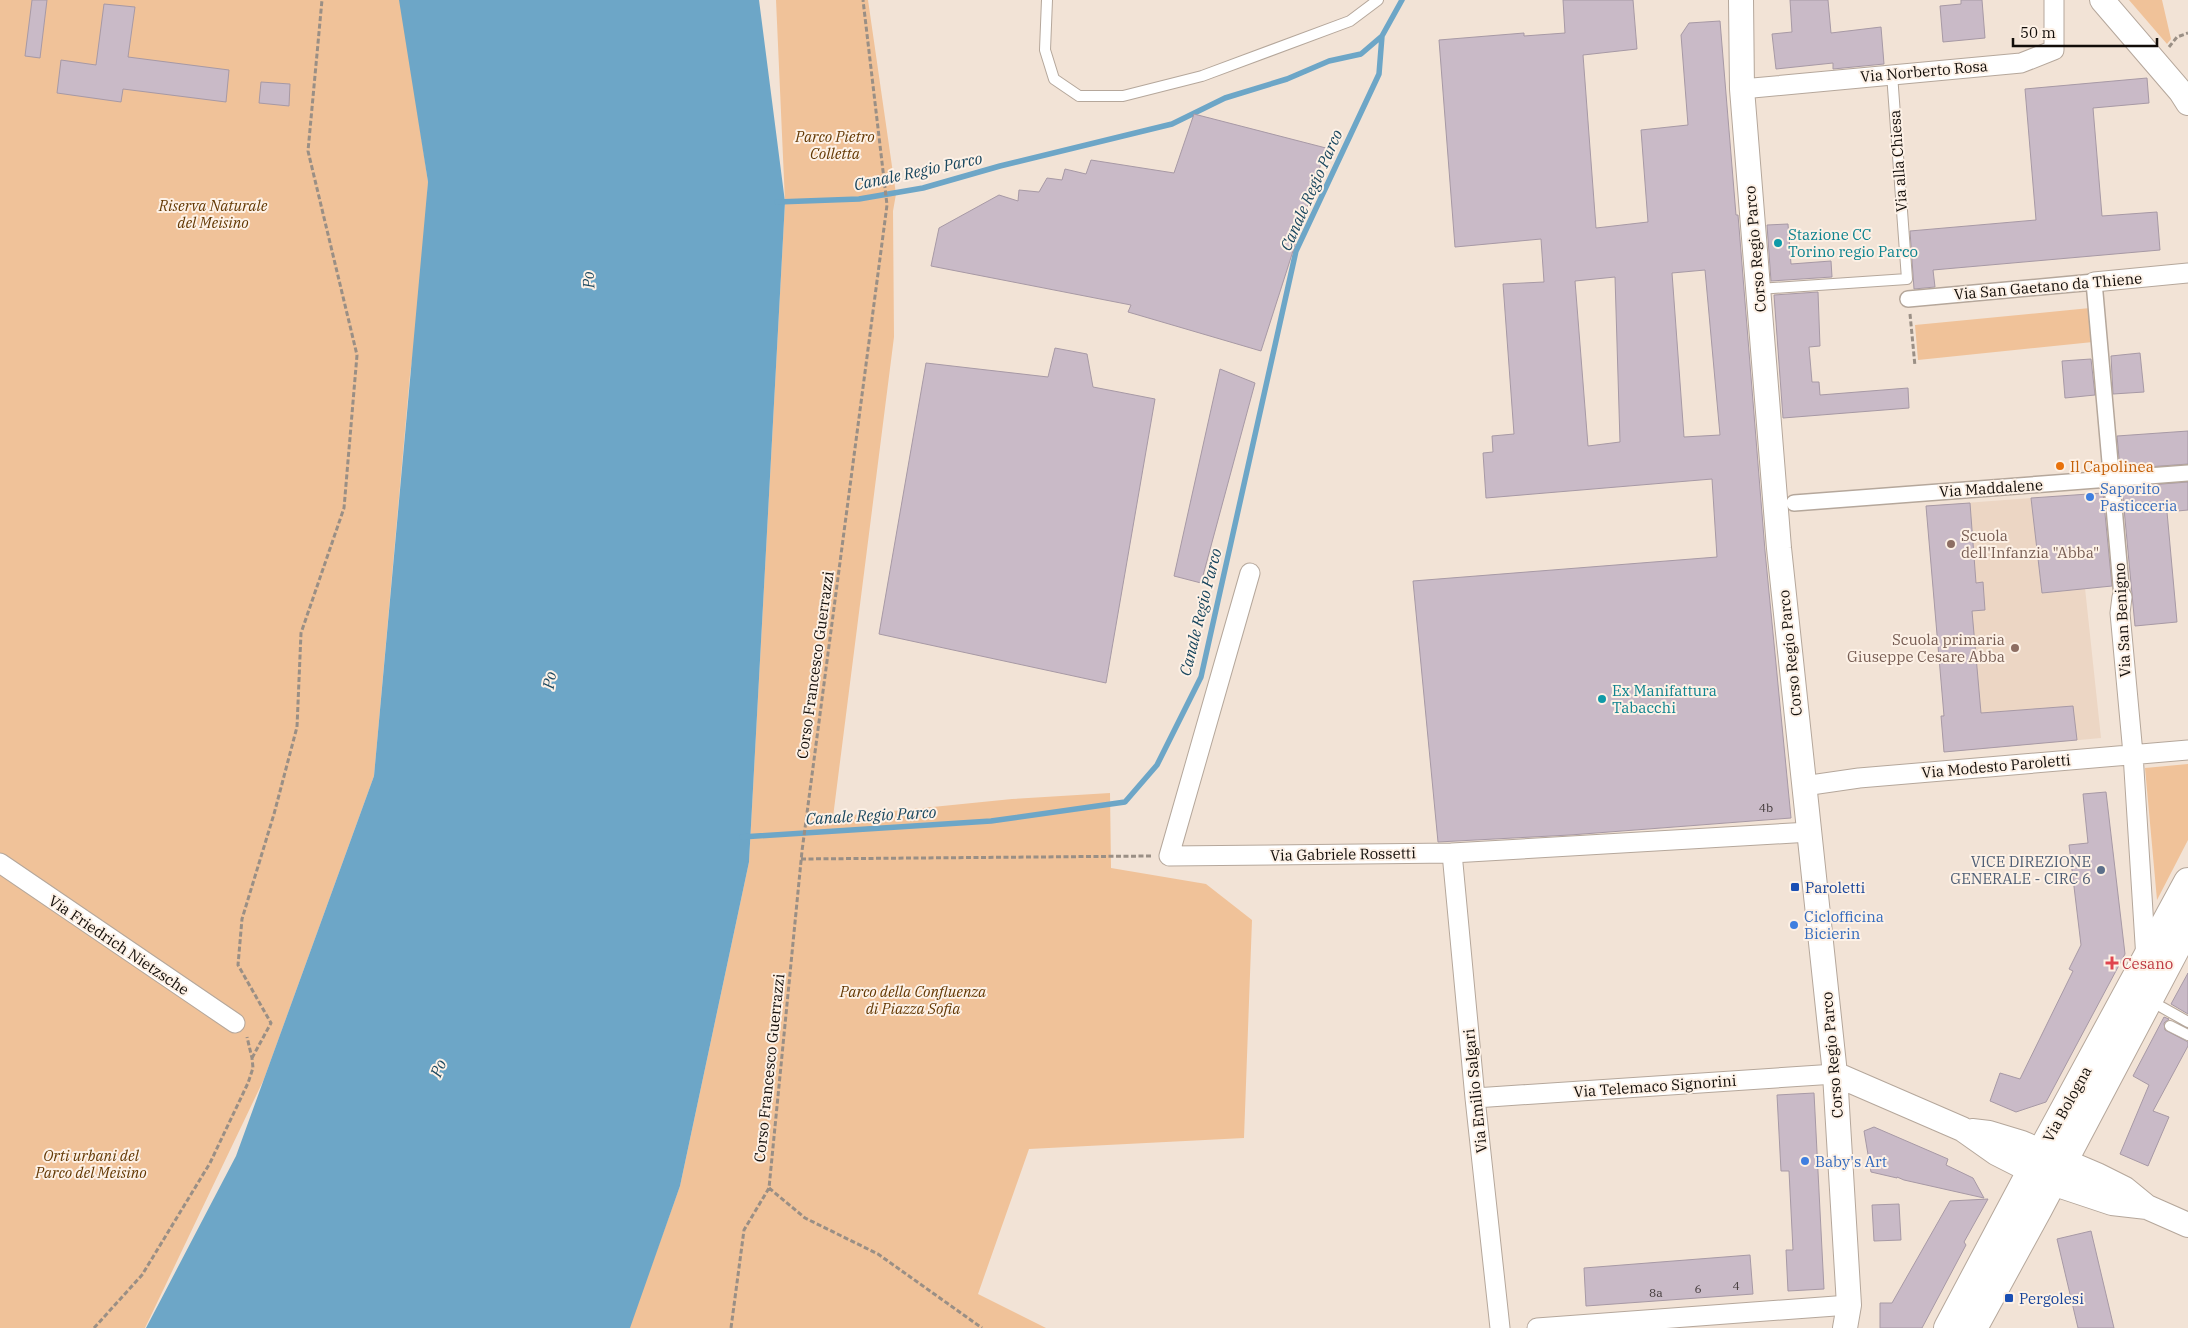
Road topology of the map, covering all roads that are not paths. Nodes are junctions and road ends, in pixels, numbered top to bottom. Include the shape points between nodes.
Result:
1 (1047, 0) edge
2 (1378, 0) edge
3 (1741, 0) edge
4 (2054, 0) edge
5 (2102, 0) edge
6 (1892, 74) junction
7 (1742, 88) junction
8 (2188, 103) edge
9 (2188, 273) edge
10 (2094, 282) junction
11 (1758, 290) junction
12 (1908, 299) road end
13 (2188, 473) edge
14 (2112, 478) junction
15 (1794, 504) dead end
16 (1250, 573) dead end
17 (2122, 597) joint
18 (2188, 750) edge
19 (2133, 754) junction
20 (1804, 786) junction
21 (1810, 832) junction
22 (1452, 853) junction
23 (1, 866) edge
24 (2188, 882) edge
25 (2188, 925) edge
26 (2146, 959) junction
27 (2148, 999) junction
28 (2188, 1022) edge
29 (235, 1024) road end
30 (2170, 1026) dead end
31 (2188, 1035) edge
32 (1835, 1074) junction
33 (1475, 1098) junction
34 (2047, 1166) junction
35 (2188, 1225) edge
36 (1849, 1305) junction
37 (1500, 1328) edge
38 (1537, 1328) edge
39 (1845, 1328) edge
40 (1858, 1328) edge
41 (1948, 1328) edge
42 (1972, 1328) edge

1 - 2 lane via 1045,50 1054,80 1079,96 1123,96 1202,76 1350,21
3 - 7 street, Corso Regio Parco
4 - 6 street, Via Norberto Rosa via 2054,50 2021,63
5 - 8 street
6 - 7 street, Via Norberto Rosa
6 - 11 lane, Via alla Chiesa via 1907,279
7 - 11 street, Corso Regio Parco
9 - 10 street, Via San Gaetano da Thiene
10 - 12 street, Via San Gaetano da Thiene
10 - 14 street, Via San Benigno
11 - 20 street, Corso Regio Parco via 1779,548
13 - 14 street, Via Maddalene
14 - 15 street, Via Maddalene
14 - 17 street, Via San Benigno
16 - 22 street, Via Gabriele Rossetti via 1169,856
17 - 19 street, Via San Benigno via 2120,612
18 - 19 street, Via Modesto Paroletti
19 - 20 street, Via Modesto Paroletti via 1859,778
19 - 26 street, Via San Benigno
20 - 21 street, Corso Regio Parco
21 - 22 street, Via Gabriele Rossetti
21 - 32 street, Corso Regio Parco
22 - 33 street, Via Emilio Salgari
23 - 29 street, Via Friedrich Nietzsche
24 - 26 main road, Via Bologna
25 - 27 main road, Via Bologna
26 - 34 main road, Via Bologna
27 - 28 lane
27 - 34 main road, Via Bologna
30 - 31 lane
32 - 33 street, Via Telemaco Signorini
32 - 34 street via 1962,1129 1989,1133
32 - 36 street, Corso Regio Parco
33 - 37 street, Via Emilio Salgari
34 - 35 street via 2112,1203 2147,1207
34 - 41 main road, Via Bologna
34 - 42 main road, Via Bologna
36 - 38 street
36 - 39 street, Corso Regio Parco
36 - 40 street, Corso Regio Parco

